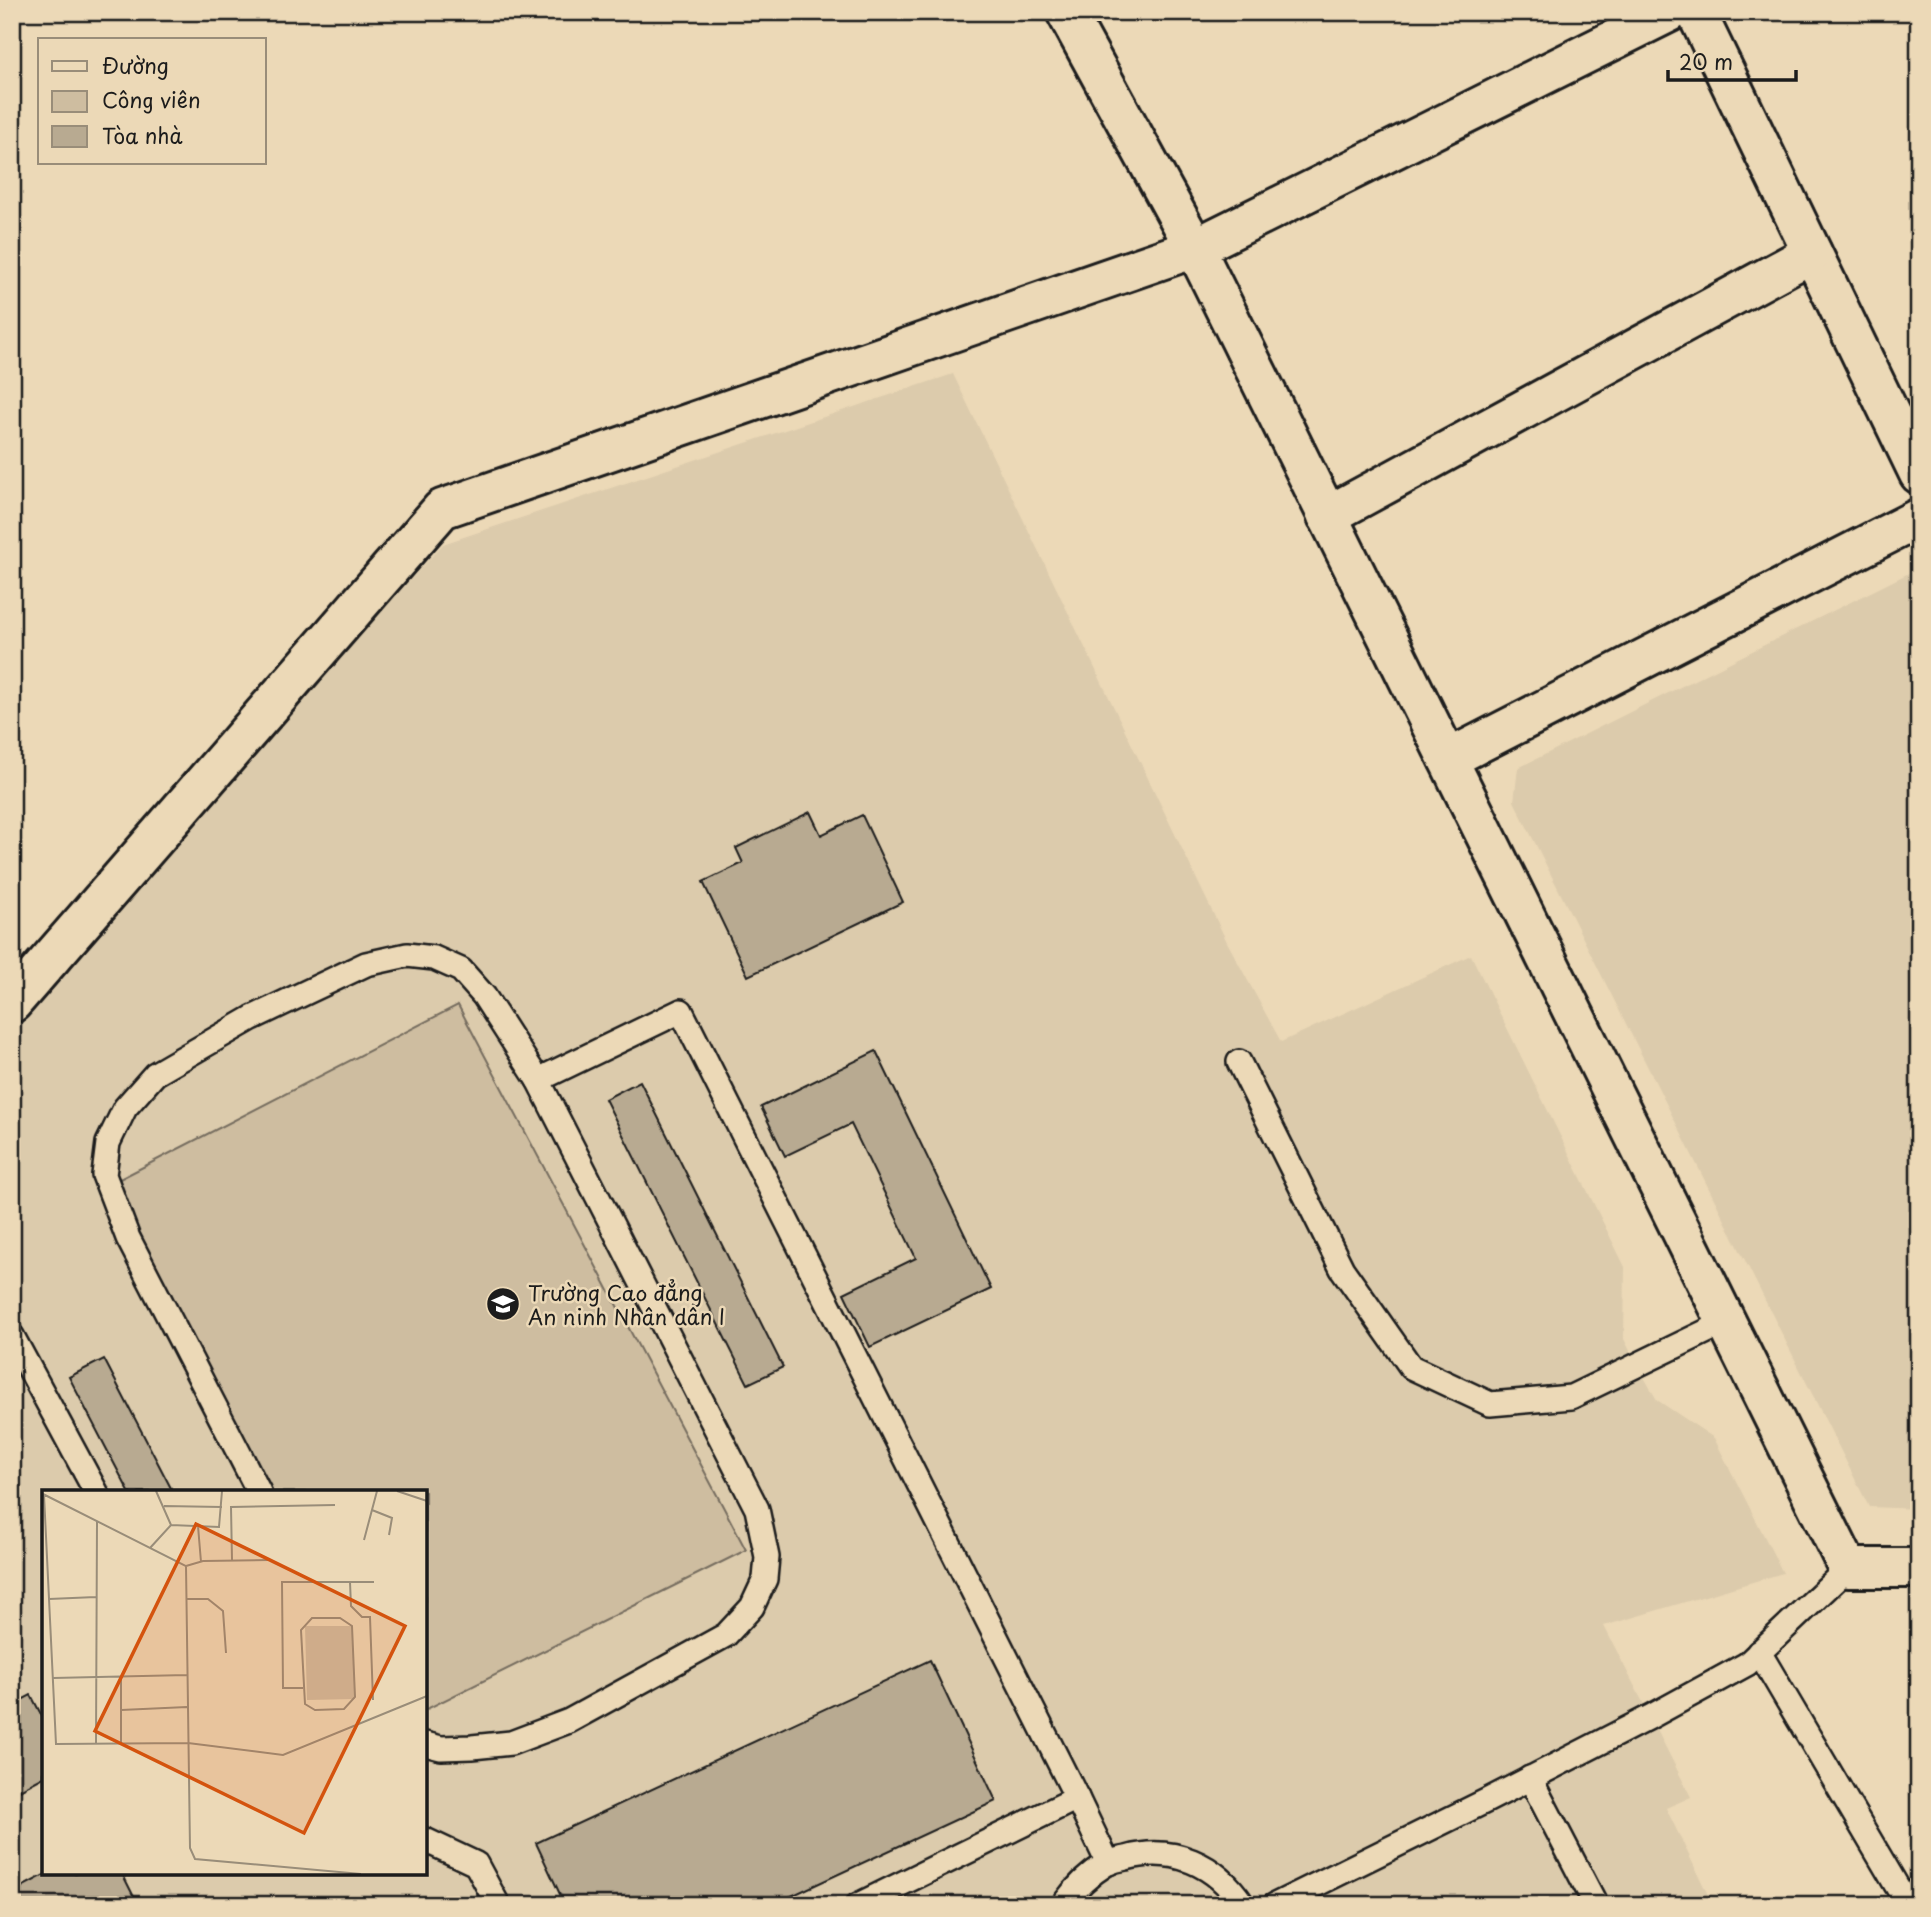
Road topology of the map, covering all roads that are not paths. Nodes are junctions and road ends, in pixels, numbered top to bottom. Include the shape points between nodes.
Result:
1 (1066, 12) edge
2 (1670, 12) edge
3 (1696, 12) edge
4 (1195, 248) junction
5 (1812, 253) junction
6 (1919, 474) edge
7 (1327, 516) junction
8 (1919, 517) edge
9 (1448, 759) junction
10 (12, 1003) edge
11 (1239, 1062) dead end
12 (538, 1080) junction
13 (1726, 1322) junction
14 (12, 1336) edge
15 (95, 1490) edge
16 (258, 1490) edge
17 (1848, 1568) junction
18 (1919, 1569) edge
19 (1759, 1652) junction
20 (427, 1744) edge
21 (1530, 1778) junction
22 (1077, 1798) junction
23 (427, 1840) edge
24 (1108, 1863) junction
25 (498, 1905) edge
26 (858, 1905) edge
27 (1063, 1905) edge
28 (1242, 1905) edge
29 (1275, 1905) edge
30 (1595, 1905) edge
31 (1908, 1905) edge

1 - 4 street
2 - 4 street
3 - 5 street
4 - 7 street
4 - 10 street via 442,509
5 - 6 street
5 - 7 street
7 - 9 street
8 - 9 street
9 - 13 street
11 - 13 lane via 1342,1269 1411,1367 1490,1404 1571,1397
12 - 16 lane via 484,996 461,970 434,958 407,955 366,964 251,1018 155,1074 125,1108 108,1143 104,1175 128,1238
12 - 20 lane via 757,1509 767,1557 765,1580 752,1608 726,1635 569,1721 511,1743 441,1748
12 - 22 lane via 681,1011
13 - 17 street
14 - 15 lane
17 - 18 street
17 - 19 lane
19 - 21 lane via 1735,1671
19 - 31 lane
21 - 29 lane
21 - 30 lane
22 - 24 lane
22 - 26 lane
23 - 25 lane via 476,1864
24 - 27 lane via 1080,1882
24 - 28 lane via 1140,1854 1174,1855 1206,1867 1232,1889

